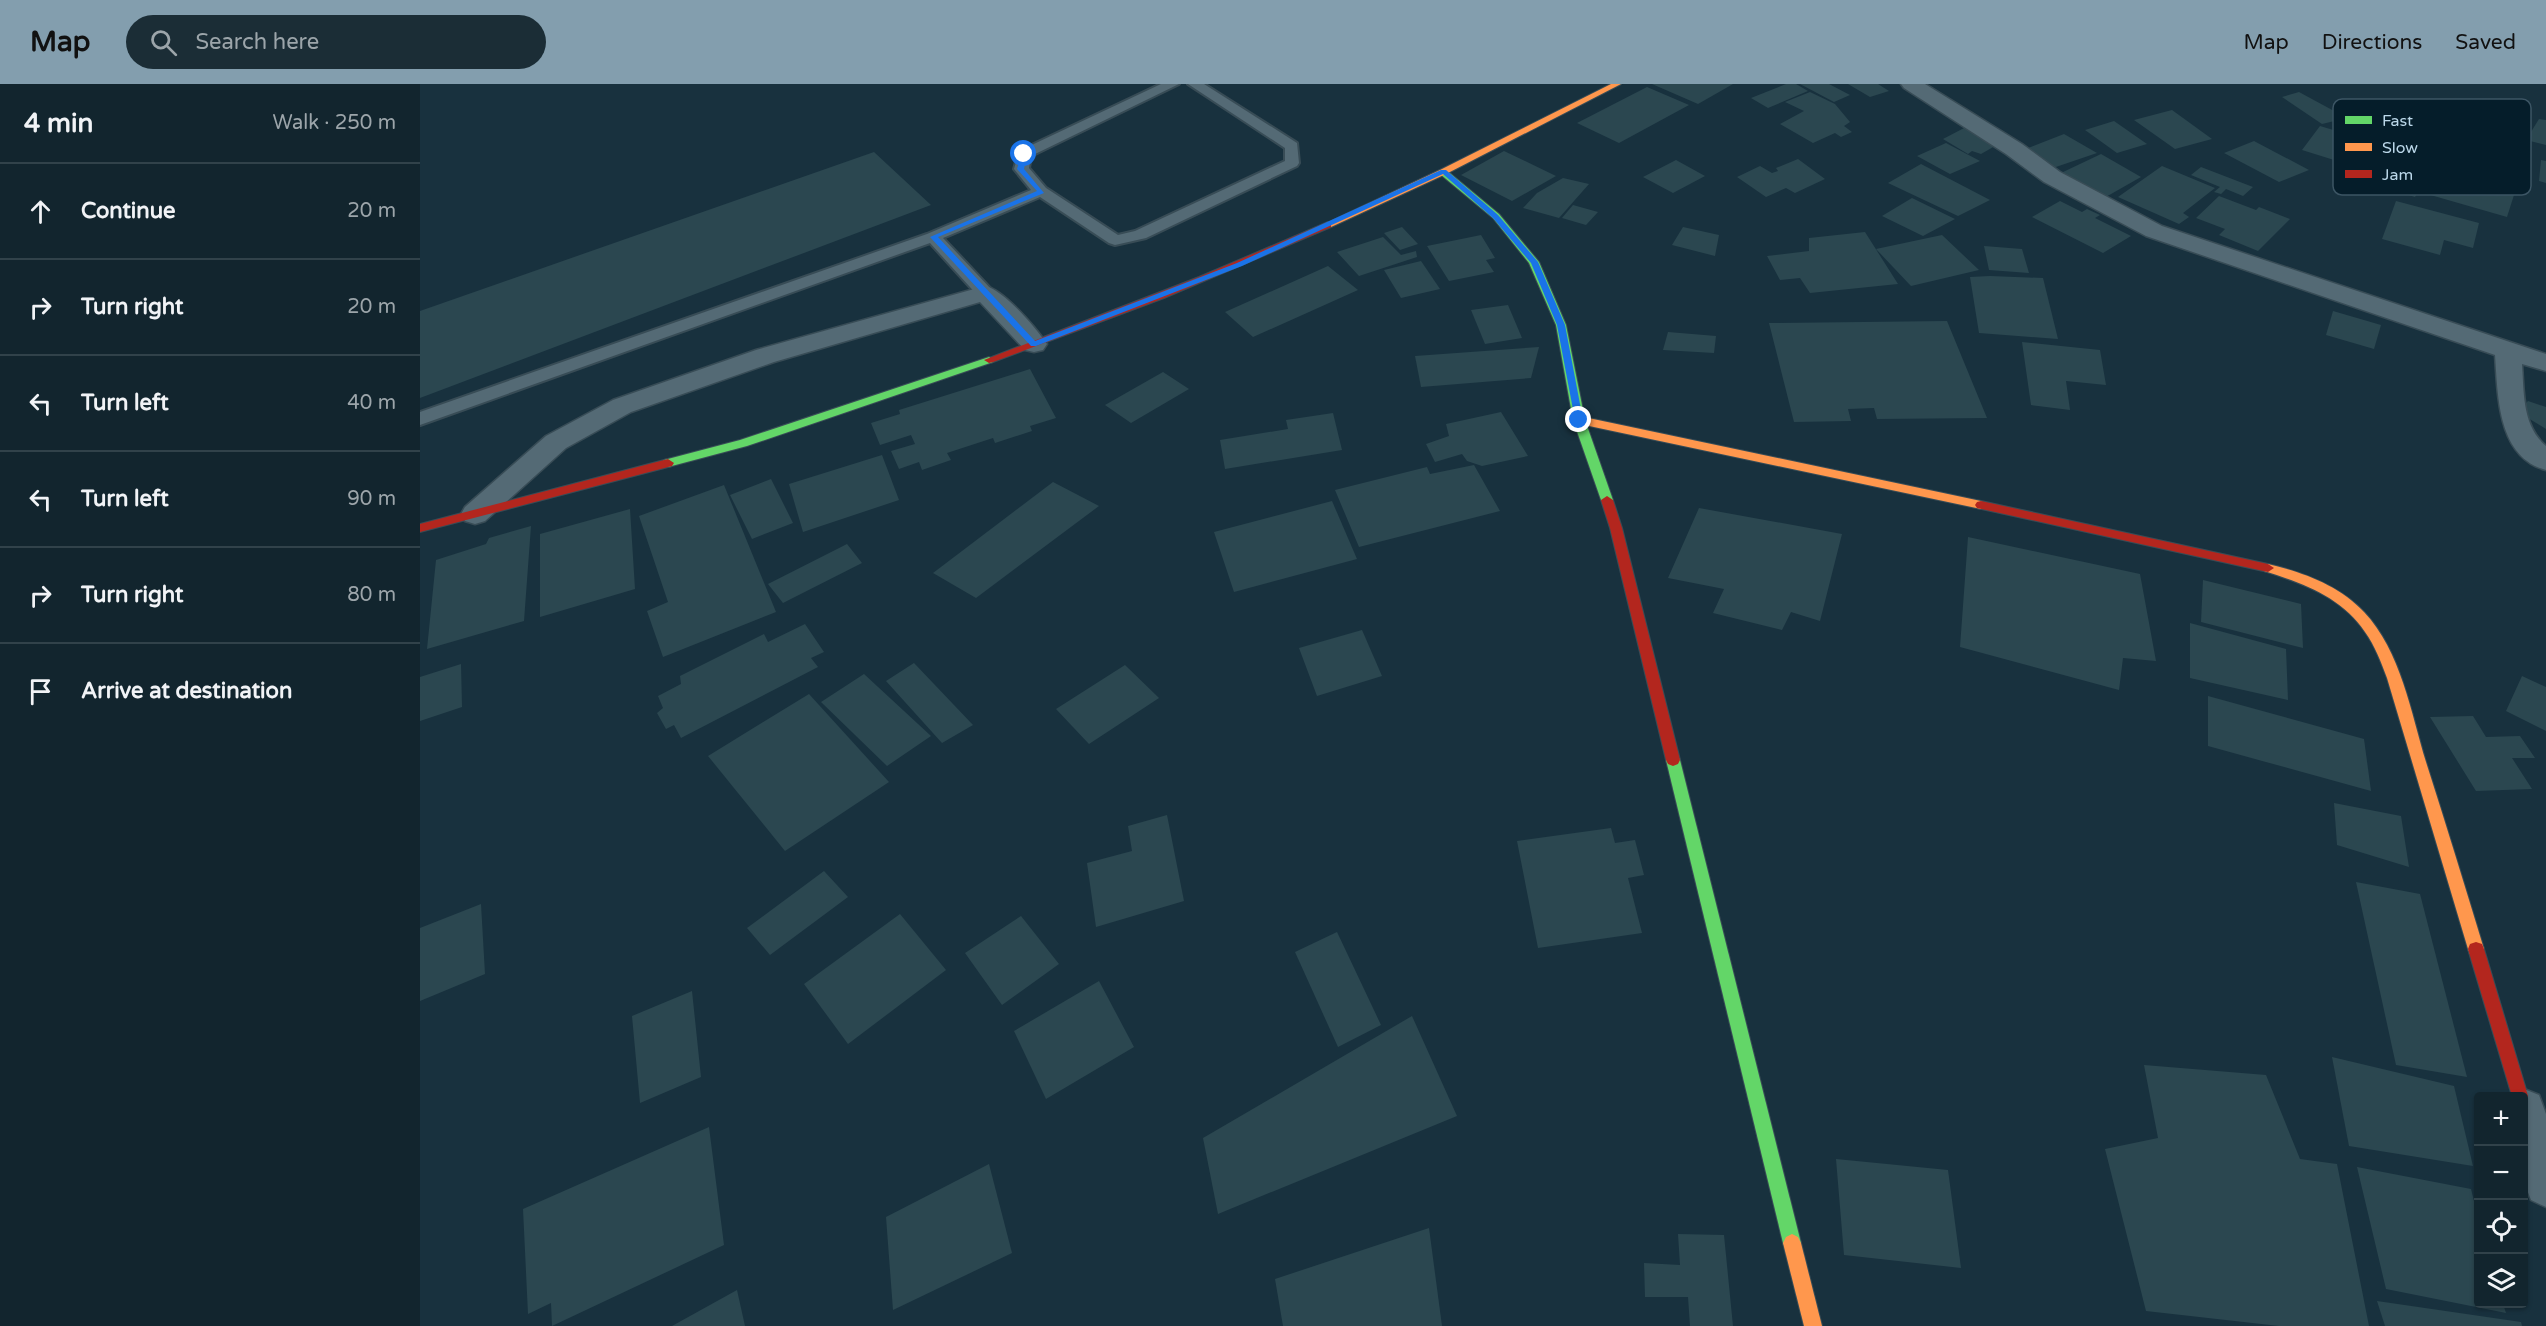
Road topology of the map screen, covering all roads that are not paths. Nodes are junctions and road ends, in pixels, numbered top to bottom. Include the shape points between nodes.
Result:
1 (1172, 84) edge
2 (1195, 84) edge
3 (1617, 84) edge
4 (1911, 84) edge
5 (1443, 172) junction
6 (1041, 191) junction
7 (933, 237) junction
8 (985, 293) junction
9 (1034, 344) junction
10 (2508, 351) junction
11 (2546, 363) edge
12 (420, 419) edge
13 (1579, 420) junction
14 (2546, 461) edge
15 (476, 514) junction
16 (420, 528) edge
17 (2519, 1092) edge
18 (2528, 1126) edge
19 (2546, 1185) edge
20 (1813, 1326) edge

1 - 6 lane via 1024,154 1020,169
2 - 6 lane via 1292,146 1292,163 1140,235 1115,240
3 - 5 street
4 - 10 street via 2052,177 2154,231
5 - 9 street via 1240,265
5 - 13 street via 1496,216 1534,262 1561,325
6 - 7 lane
7 - 8 lane
7 - 12 lane
8 - 9 street
8 - 15 street via 765,356 622,406 556,442
9 - 15 street via 743,443
10 - 11 street
10 - 14 street via 2515,423 2529,449
13 - 17 street via 2293,574 2358,614 2368,624 2394,678
13 - 20 street via 1616,528
15 - 16 street
18 - 19 street

